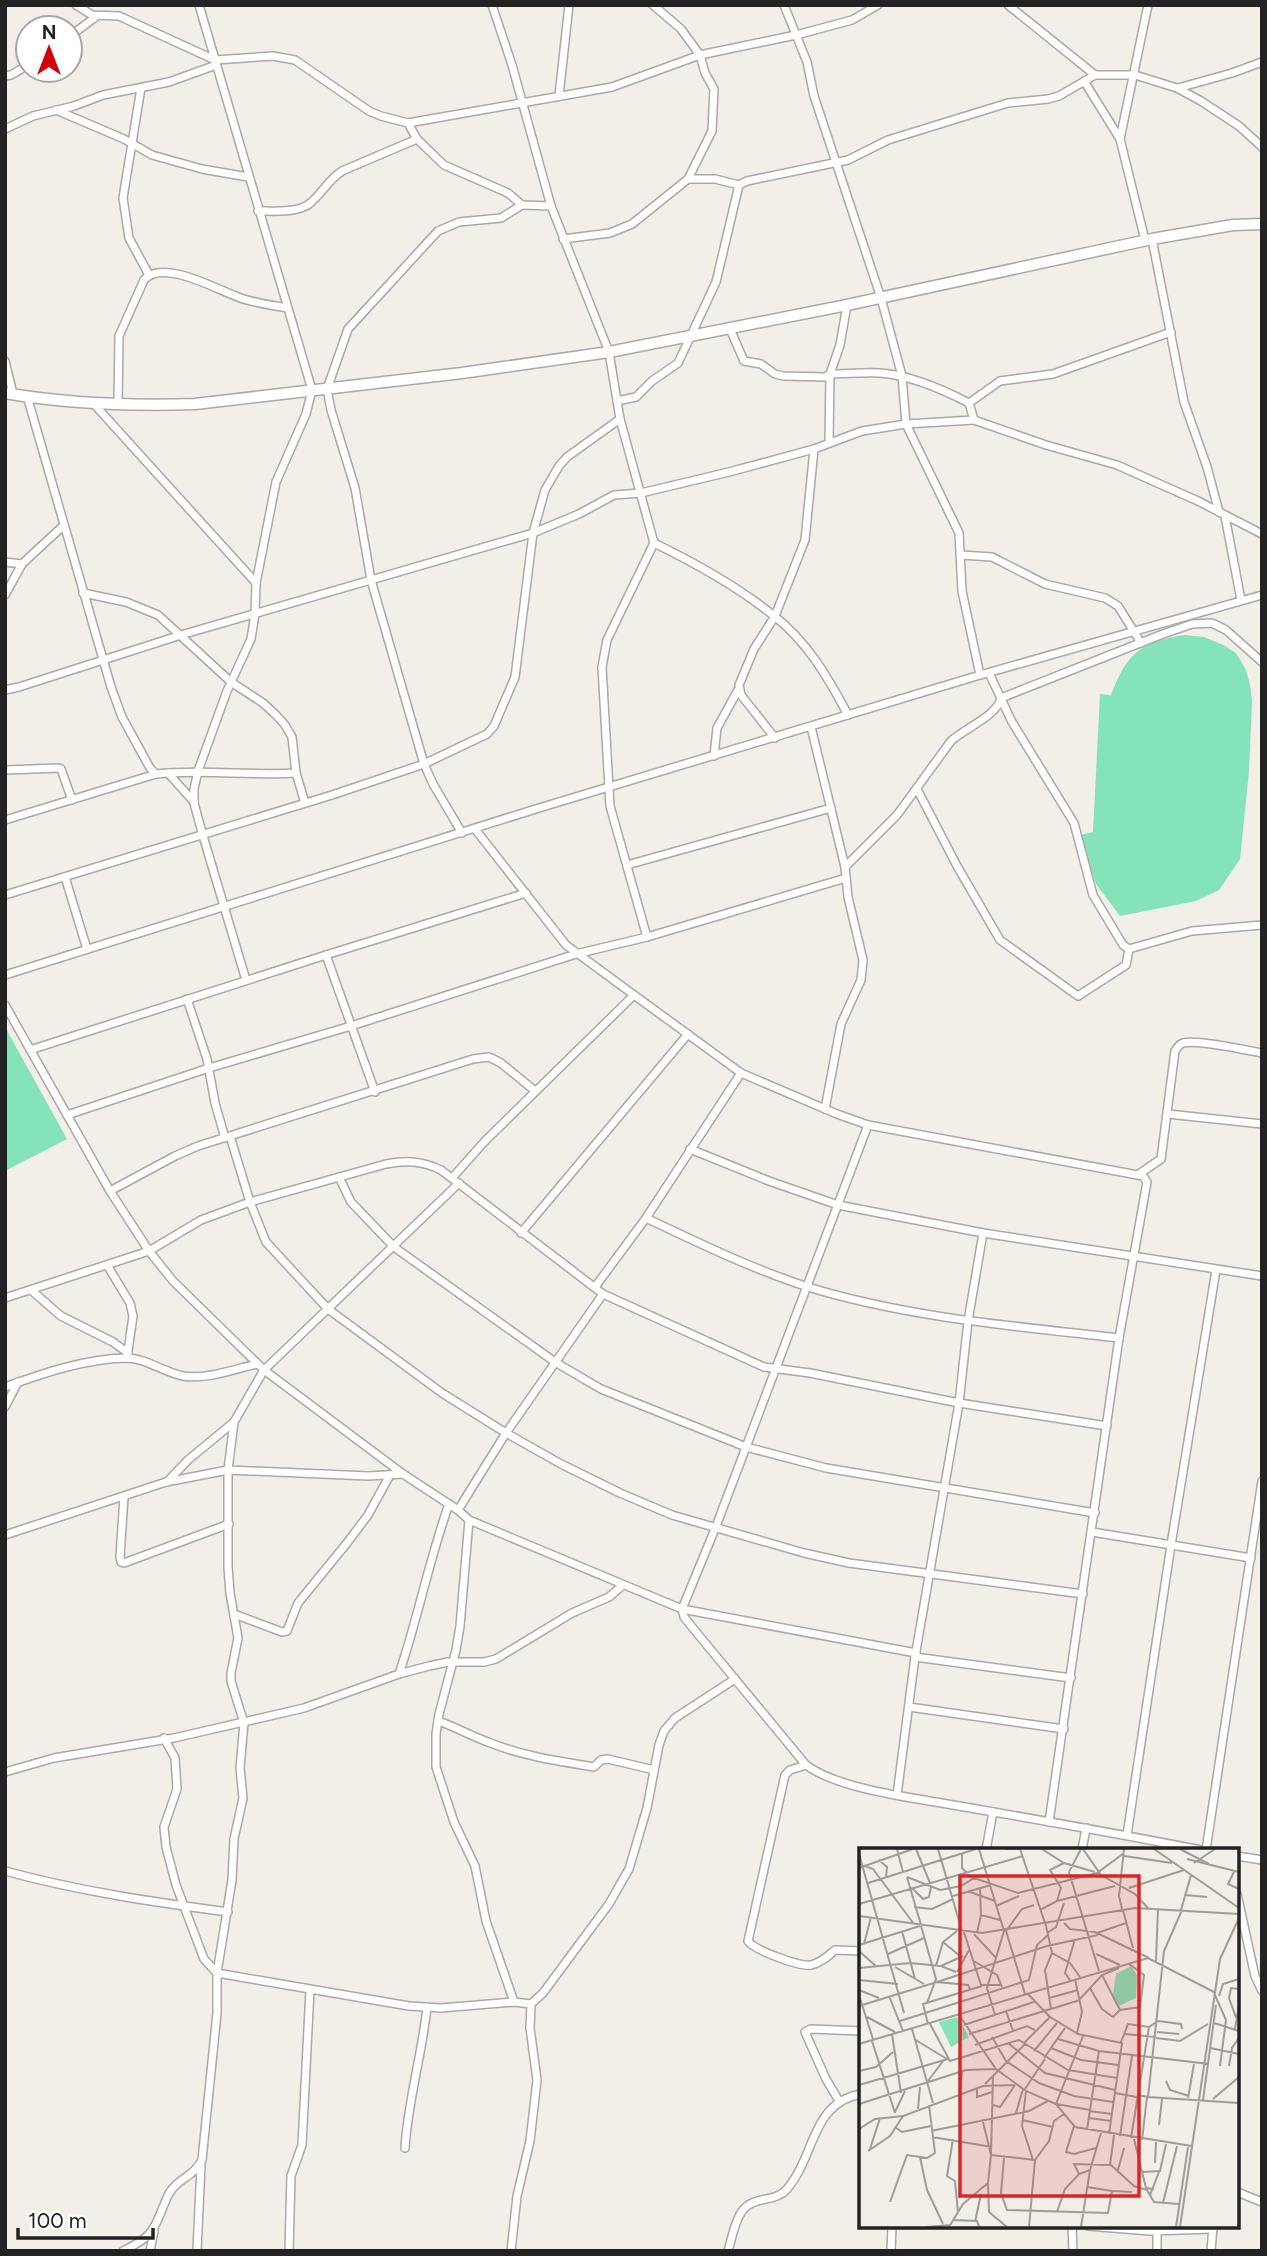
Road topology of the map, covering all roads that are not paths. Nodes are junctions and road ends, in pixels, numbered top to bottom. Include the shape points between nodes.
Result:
1 (76, 5) edge
2 (199, 5) edge
3 (492, 5) edge
4 (569, 5) edge
5 (653, 5) edge
6 (783, 5) edge
7 (878, 5) edge
8 (1008, 5) edge
9 (1148, 5) edge
10 (97, 16) junction
11 (84, 26) edge
12 (796, 35) junction
13 (700, 55) junction
14 (1262, 62) edge
15 (216, 63) junction
16 (1095, 75) junction
17 (1135, 75) junction
18 (1084, 81) junction
19 (141, 88) junction
20 (1177, 88) junction
21 (559, 96) junction
22 (523, 103) junction
23 (56, 110) junction
24 (408, 123) junction
25 (5, 129) edge
26 (417, 139) junction
27 (1120, 139) junction
28 (132, 144) junction
29 (1262, 147) edge
30 (837, 160) junction
31 (248, 177) junction
32 (688, 179) junction
33 (739, 185) junction
34 (522, 205) junction
35 (551, 206) junction
36 (258, 211) junction
37 (1262, 224) edge
38 (563, 239) junction
39 (1149, 239) junction
40 (149, 275) junction
41 (881, 298) junction
42 (847, 305) junction
43 (287, 308) junction
44 (730, 329) junction
45 (1171, 332) junction
46 (692, 337) junction
47 (609, 352) junction
48 (5, 361) edge
49 (830, 374) junction
50 (902, 376) junction
51 (327, 389) junction
52 (312, 390) junction
53 (9, 394) edge
54 (27, 396) junction
55 (617, 401) junction
56 (93, 403) junction
57 (969, 403) junction
58 (118, 404) junction
59 (620, 419) junction
60 (974, 420) junction
61 (906, 424) junction
62 (829, 442) junction
63 (814, 449) junction
64 (641, 493) junction
65 (1222, 514) junction
66 (64, 525) junction
67 (533, 533) junction
68 (1262, 534) edge
69 (654, 543) junction
70 (961, 555) junction
71 (5, 562) edge
72 (22, 564) junction
73 (371, 580) junction
74 (256, 583) junction
75 (83, 593) junction
76 (1262, 595) edge
77 (5, 596) edge
78 (1241, 600) junction
79 (256, 614) junction
80 (775, 616) junction
81 (1135, 631) junction
82 (181, 635) junction
83 (1141, 643) junction
84 (102, 660) junction
85 (1262, 662) edge
86 (989, 673) junction
87 (980, 675) junction
88 (231, 682) junction
89 (5, 690) edge
90 (738, 690) junction
91 (1001, 698) junction
92 (848, 715) junction
93 (811, 727) junction
94 (775, 738) junction
95 (714, 756) junction
96 (424, 764) junction
97 (5, 770) edge
98 (198, 771) junction
99 (168, 773) junction
100 (296, 773) junction
101 (156, 774) junction
102 (608, 788) junction
103 (917, 789) junction
104 (72, 800) junction
105 (194, 803) junction
106 (305, 803) junction
107 (831, 808) junction
108 (5, 820) edge
109 (475, 829) junction
110 (462, 833) junction
111 (203, 836) junction
112 (626, 865) junction
113 (845, 867) junction
114 (65, 877) junction
115 (846, 878) junction
116 (526, 893) junction
117 (5, 895) edge
118 (225, 907) junction
119 (1262, 925) edge
120 (647, 937) junction
121 (87, 949) junction
122 (1129, 949) junction
123 (576, 954) junction
124 (326, 955) junction
125 (5, 975) edge
126 (246, 980) junction
127 (634, 995) junction
128 (187, 999) junction
129 (5, 1006) edge
130 (351, 1026) junction
131 (688, 1034) junction
132 (30, 1050) junction
133 (1262, 1053) edge
134 (209, 1068) junction
135 (741, 1073) junction
136 (535, 1091) junction
137 (375, 1092) junction
138 (825, 1109) junction
139 (1168, 1114) junction
140 (68, 1115) junction
141 (1262, 1124) edge
142 (868, 1125) junction
143 (228, 1137) junction
144 (690, 1149) junction
145 (1139, 1174) junction
146 (339, 1177) junction
147 (456, 1181) junction
148 (110, 1191) junction
149 (250, 1202) junction
150 (838, 1205) junction
151 (646, 1218) junction
152 (521, 1233) junction
153 (983, 1233) junction
154 (394, 1247) junction
155 (149, 1251) junction
156 (1133, 1258) junction
157 (107, 1265) junction
158 (1216, 1270) junction
159 (1262, 1276) edge
160 (807, 1286) junction
161 (595, 1287) junction
162 (31, 1290) junction
163 (603, 1294) junction
164 (5, 1298) edge
165 (328, 1309) junction
166 (968, 1321) junction
167 (1119, 1338) junction
168 (127, 1356) junction
169 (555, 1362) junction
170 (257, 1364) junction
171 (264, 1370) junction
172 (775, 1370) junction
173 (18, 1382) junction
174 (5, 1387) edge
175 (959, 1404) junction
176 (5, 1408) edge
177 (234, 1422) junction
178 (1107, 1426) junction
179 (506, 1433) junction
180 (746, 1447) junction
181 (228, 1470) junction
182 (403, 1474) junction
183 (390, 1475) junction
184 (1262, 1481) edge
185 (166, 1482) junction
186 (943, 1488) junction
187 (124, 1497) junction
188 (449, 1504) junction
189 (458, 1510) junction
190 (1095, 1513) junction
191 (469, 1520) junction
192 (229, 1524) junction
193 (715, 1529) junction
194 (1092, 1532) junction
195 (5, 1535) edge
196 (1171, 1545) junction
197 (1253, 1545) junction
198 (1262, 1547) edge
199 (1251, 1558) junction
200 (928, 1574) junction
201 (623, 1585) junction
202 (1083, 1594) junction
203 (682, 1609) junction
204 (234, 1614) junction
205 (915, 1655) junction
206 (452, 1663) junction
207 (399, 1674) junction
208 (1071, 1678) junction
209 (735, 1679) junction
210 (908, 1707) junction
211 (438, 1721) junction
212 (244, 1723) junction
213 (1064, 1729) junction
214 (164, 1738) junction
215 (806, 1765) junction
216 (654, 1770) junction
217 (5, 1772) edge
218 (897, 1795) junction
219 (993, 1812) junction
220 (1049, 1822) junction
221 (1086, 1828) junction
222 (1127, 1835) junction
223 (986, 1848) edge
224 (1082, 1848) edge
225 (1193, 1848) edge
226 (1203, 1848) edge
227 (1239, 1856) edge
228 (1262, 1860) edge
229 (5, 1871) edge
230 (1239, 1903) edge
231 (186, 1907) junction
232 (228, 1912) junction
233 (859, 1951) edge
234 (217, 1973) junction
235 (310, 1990) junction
236 (1262, 1991) edge
237 (514, 2002) junction
238 (531, 2004) junction
239 (427, 2007) junction
240 (859, 2031) edge
241 (859, 2095) edge
242 (839, 2101) junction
243 (405, 2148) dead end
244 (202, 2160) junction
245 (1239, 2193) edge
246 (1262, 2202) edge
247 (892, 2228) edge
248 (1072, 2228) edge
249 (1104, 2228) edge
250 (1199, 2228) edge
251 (1213, 2228) edge
252 (154, 2231) junction
253 (1157, 2231) junction
254 (123, 2251) edge
255 (150, 2251) edge
256 (197, 2251) edge
257 (289, 2251) edge
258 (511, 2251) edge
259 (728, 2251) edge
260 (891, 2251) edge
261 (1073, 2251) edge
262 (1157, 2251) edge
263 (1211, 2251) edge

1 - 10 street
2 - 15 street
3 - 22 street
4 - 21 street
5 - 13 street via 681,29
6 - 12 street
7 - 12 street via 852,20
8 - 16 street
9 - 17 street
10 - 11 street
10 - 15 street via 119,16
12 - 13 street
12 - 30 street
13 - 21 street via 612,87
13 - 32 street via 714,89 713,122
14 - 20 street
15 - 19 street
15 - 24 street via 273,56 295,60 369,111
15 - 31 street
16 - 17 street
16 - 18 street
17 - 20 street
17 - 27 street
18 - 27 street
18 - 30 street via 1059,96 1008,103
19 - 23 street
19 - 28 street
20 - 29 street via 1239,126
21 - 22 street
22 - 24 street
22 - 35 street
23 - 25 street
23 - 28 street
24 - 26 street
26 - 34 street via 444,165 508,193
26 - 36 street via 342,171 310,204
27 - 39 street
28 - 31 street via 169,161
28 - 40 street via 124,190 125,216 132,246
30 - 33 street
30 - 41 street
31 - 36 street
32 - 33 street
32 - 38 street via 628,226
33 - 46 street via 716,282
34 - 35 street
34 - 51 street via 501,218 459,222 438,231 348,329
35 - 38 street
36 - 43 street
37 - 39 street
38 - 47 street
39 - 41 street
39 - 45 street
40 - 43 street via 188,277 238,297
40 - 58 street via 119,336
41 - 42 street
41 - 50 street
42 - 44 street
42 - 49 street
43 - 52 street
44 - 46 street
44 - 49 street via 744,361 783,376
45 - 57 street via 1053,374 1000,381
45 - 65 street via 1184,402
46 - 47 street
46 - 55 street via 678,363 636,397
47 - 51 street
47 - 55 street
48 - 53 street
49 - 50 street
49 - 62 street
50 - 57 street
50 - 61 street
51 - 52 street
51 - 73 street via 355,488
52 - 58 street via 195,404
52 - 74 street via 275,482
53 - 54 street
54 - 56 street
54 - 66 street
55 - 59 street
56 - 58 street
56 - 74 street
57 - 60 street
59 - 64 street
59 - 67 street via 559,467 545,490
60 - 61 street
60 - 65 street via 1117,465
61 - 62 street
61 - 70 street via 959,533
62 - 63 street
63 - 64 street
63 - 80 street via 804,540
64 - 67 street via 614,495
64 - 69 street
65 - 68 street
65 - 78 street
66 - 72 street
66 - 75 street
67 - 73 street
67 - 96 street via 515,677 494,726 487,734
69 - 80 street
69 - 102 street via 602,658
70 - 81 street via 992,558 1045,584 1105,598 1118,606
70 - 87 street via 962,591
71 - 72 street
72 - 77 street
73 - 79 street
73 - 96 street
74 - 79 street
75 - 82 street via 143,608
75 - 84 street
76 - 78 street
78 - 81 street
79 - 82 street
79 - 88 street via 249,646
80 - 90 street via 754,649
80 - 92 street via 817,662
81 - 83 street
81 - 86 street
82 - 84 street
82 - 88 street
83 - 85 street via 1212,623
83 - 91 street
84 - 89 street
84 - 101 street via 122,717
86 - 87 street
86 - 91 street
87 - 92 street
88 - 98 street
88 - 100 street via 285,725 292,737
90 - 94 street
90 - 95 street via 717,728
91 - 103 street via 994,711 951,741
91 - 122 street via 1074,823 1093,895
92 - 93 street
93 - 94 street
93 - 107 street
94 - 95 street
95 - 102 street
96 - 106 street
96 - 110 street
97 - 104 street via 59,768
98 - 99 street
98 - 100 street
98 - 105 street
99 - 101 street
99 - 105 street
100 - 106 street
101 - 104 street
102 - 109 street
102 - 112 street
103 - 113 street
103 - 122 street via 957,866 1007,946 1078,996 1126,965
104 - 108 street
105 - 111 street
106 - 111 street
107 - 112 street
107 - 113 street
109 - 110 street
109 - 116 street
110 - 118 street
111 - 114 street
111 - 118 street
112 - 120 street
113 - 115 street
114 - 117 street
114 - 121 street
115 - 120 street
115 - 138 street via 863,953 863,973 841,1024
116 - 123 street via 555,934
116 - 124 street
118 - 121 street
118 - 126 street
119 - 122 street via 1192,931
120 - 123 street
121 - 125 street
123 - 127 street
123 - 130 street
124 - 126 street
124 - 130 street
126 - 128 street
127 - 131 street
127 - 136 street
128 - 132 street
128 - 134 street
129 - 132 street
130 - 134 street
130 - 137 street
131 - 135 street
131 - 152 street
132 - 140 street
133 - 139 street via 1182,1044 1175,1051
134 - 140 street
134 - 143 street via 215,1103
135 - 138 street
135 - 144 street
136 - 137 street via 489,1057
136 - 147 street via 485,1141
137 - 143 street
138 - 142 street
139 - 141 street
139 - 145 street via 1161,1159
140 - 148 street
142 - 145 street
142 - 150 street
143 - 148 street via 185,1151
143 - 149 street
144 - 150 street
144 - 151 street
145 - 156 street via 1147,1182
146 - 147 street via 417,1161
146 - 149 street
146 - 154 street via 351,1202
147 - 152 street
147 - 154 street
148 - 155 street
149 - 155 street via 201,1220
149 - 165 street via 266,1242
150 - 153 street
150 - 160 street
151 - 160 street
151 - 161 street
152 - 161 street
153 - 156 street
153 - 166 street
154 - 165 street
154 - 169 street
155 - 157 street
155 - 170 street
156 - 158 street
156 - 167 street
157 - 162 street
157 - 168 street via 131,1303
158 - 159 street
158 - 196 street
160 - 166 street
160 - 172 street
161 - 163 street
162 - 164 street
162 - 168 street via 61,1316 113,1342
163 - 169 street
163 - 172 street
165 - 171 street
165 - 179 street
166 - 167 street
166 - 175 street
167 - 178 street
168 - 170 street via 181,1376
168 - 173 street via 65,1367
169 - 179 street
169 - 180 street via 601,1390
170 - 171 street
171 - 177 street
171 - 182 street
172 - 175 street
172 - 180 street
173 - 174 street
173 - 176 street
175 - 178 street
175 - 186 street
177 - 181 street
177 - 185 street
178 - 190 street
179 - 189 street
179 - 193 street via 620,1493
180 - 186 street via 826,1468
180 - 193 street
181 - 183 street
181 - 185 street
181 - 192 street
182 - 183 street
182 - 188 street
183 - 204 street via 347,1543 302,1597 287,1631
184 - 197 street
185 - 187 street
186 - 190 street
186 - 200 street
187 - 192 street via 124,1563
187 - 195 street
188 - 189 street
188 - 207 street
189 - 191 street
190 - 194 street
191 - 201 street
191 - 206 street via 460,1626
192 - 204 street via 228,1579
193 - 200 street via 849,1563
193 - 203 street
194 - 196 street
194 - 202 street
196 - 199 street
196 - 222 street
197 - 198 street
197 - 199 street
199 - 226 street
200 - 202 street
200 - 205 street
201 - 203 street
201 - 206 street via 500,1657
202 - 208 street
203 - 205 street
203 - 209 street
204 - 212 street via 238,1638 231,1673
205 - 208 street
205 - 210 street
206 - 207 street
206 - 211 street
207 - 212 street via 329,1700
208 - 213 street
209 - 215 street
209 - 216 street via 675,1718 664,1731
210 - 213 street
210 - 218 street
211 - 216 street via 534,1757 594,1767 608,1759
211 - 237 street via 438,1775 475,1866 486,1921
212 - 214 street
212 - 232 street via 243,1798 234,1839
213 - 220 street
214 - 217 street
214 - 231 street via 175,1758 177,1789 164,1827 166,1847
215 - 218 street via 828,1778
215 - 233 street via 785,1775 748,1944 808,1966 835,1950
216 - 238 street via 647,1808 621,1886
218 - 219 street
219 - 220 street
219 - 223 street
220 - 221 street
221 - 222 street
221 - 224 street
222 - 225 street
227 - 228 street
229 - 231 street
230 - 236 street
231 - 232 street
231 - 234 street via 204,1959
232 - 234 street
234 - 235 street
234 - 244 street
235 - 239 street
235 - 257 street via 302,2145 291,2176
237 - 238 street
237 - 239 street
238 - 258 street via 537,2080
239 - 243 street
240 - 242 street via 804,2032
241 - 242 street
242 - 259 street via 821,2122 806,2160 786,2190 744,2209
244 - 252 street via 170,2191
244 - 256 street
245 - 246 street
247 - 260 street
248 - 261 street
249 - 253 street
250 - 253 street
251 - 263 street
252 - 254 street
252 - 255 street
253 - 262 street

